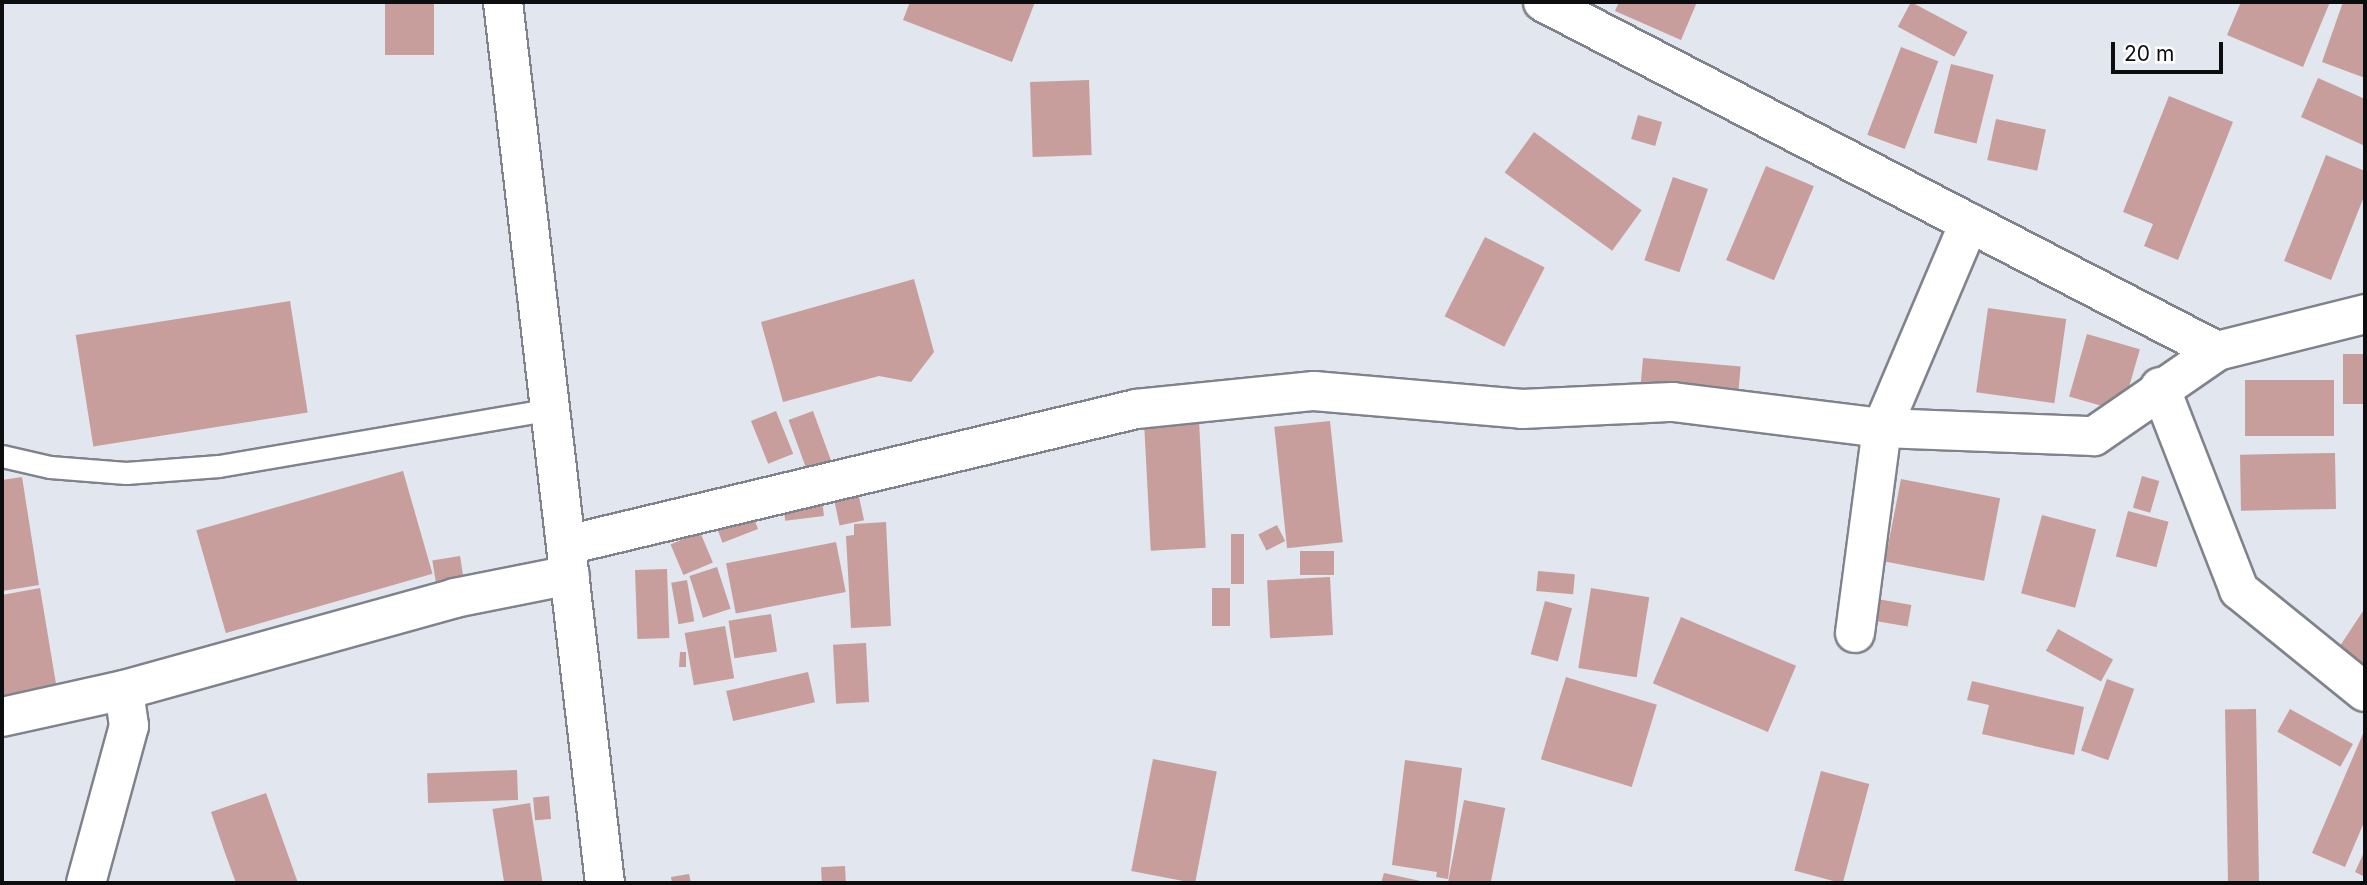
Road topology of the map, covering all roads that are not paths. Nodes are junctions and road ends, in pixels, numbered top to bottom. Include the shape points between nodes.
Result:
1 (503, 2) edge
2 (1543, 2) edge
3 (1969, 223) junction
4 (2365, 314) edge
5 (2217, 351) junction
6 (2160, 387) junction
7 (551, 408) junction
8 (1882, 428) junction
9 (2, 456) edge
10 (568, 560) junction
11 (1854, 633) dead end
12 (124, 690) junction
13 (2365, 692) edge
14 (2, 717) edge
15 (86, 883) edge
16 (605, 883) edge

1 - 7 street
2 - 3 street
3 - 5 street
3 - 8 street
4 - 5 street
5 - 6 street
6 - 8 street via 2094,436
6 - 13 street via 2239,590
7 - 9 lane via 219,466 126,472 50,467
7 - 10 street
8 - 10 street via 1673,402 1522,408 1314,391 1136,408
8 - 11 street
10 - 12 street via 455,598
10 - 16 street
12 - 14 street
12 - 15 street via 129,726

